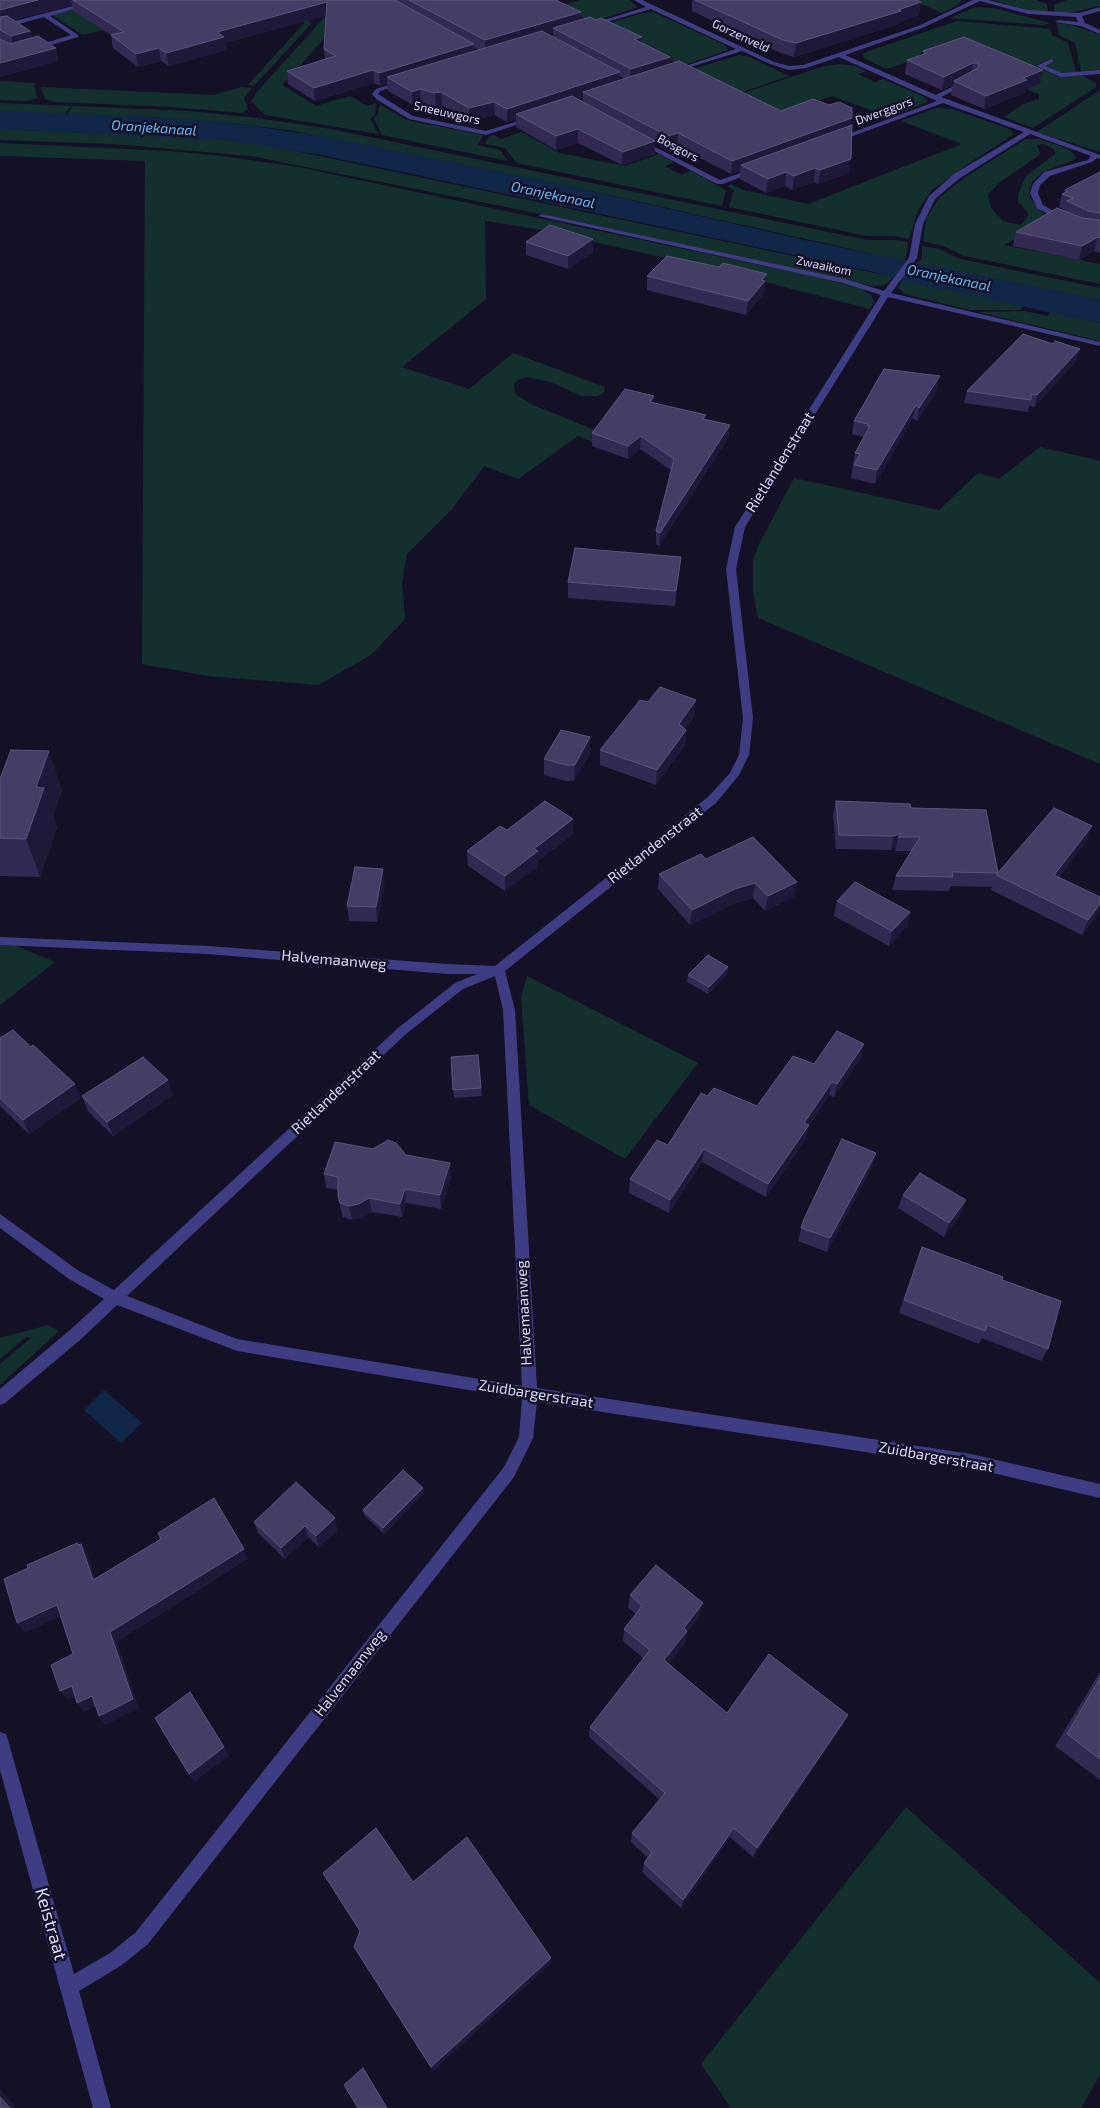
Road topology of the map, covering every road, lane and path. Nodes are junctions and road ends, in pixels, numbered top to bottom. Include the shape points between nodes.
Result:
1 (103, 0) edge
2 (637, 0) edge
3 (980, 0) edge
4 (999, 6) junction
5 (651, 7) junction
6 (1100, 9) edge
7 (44, 15) junction
8 (1080, 15) junction
9 (1082, 24) junction
10 (0, 27) edge
11 (586, 27) edge
12 (1100, 32) edge
13 (31, 48) edge
14 (742, 49) junction
15 (840, 55) junction
16 (1051, 61) dead end
17 (686, 68) junction
18 (694, 72) edge
19 (1100, 72) edge
20 (666, 74) edge
21 (972, 79) edge
22 (405, 82) edge
23 (935, 98) junction
24 (943, 101) junction
25 (538, 116) edge
26 (1029, 132) junction
27 (633, 137) edge
28 (834, 142) edge
29 (1098, 156) edge
30 (762, 168) edge
31 (542, 216) dead end
32 (1067, 223) edge
33 (886, 294) junction
34 (1100, 344) edge
35 (0, 941) edge
36 (499, 969) junction
37 (0, 1220) edge
38 (113, 1297) junction
39 (530, 1394) junction
40 (0, 1398) edge
41 (1100, 1491) edge
42 (0, 1740) edge
43 (69, 1987) junction
44 (102, 2108) edge

1 - 7 street
2 - 5 street, Gorzenveld
3 - 4 street
3 - 15 street, Gorzenveld via 920,27
4 - 8 street via 1028,12
4 - 9 street via 1020,15
5 - 11 street
5 - 14 street, Gorzenveld
6 - 8 street
7 - 10 street
7 - 13 street via 76,36
8 - 9 street
9 - 12 street
14 - 15 street, Gorzenveld via 789,68 804,67
14 - 17 street
15 - 23 street
16 - 19 street via 1039,66 1061,75
17 - 18 street
17 - 20 street
21 - 23 street
22 - 25 street, Sneeuwgors via 378,90 375,94 411,118 486,134
23 - 24 street
24 - 26 street
24 - 28 street, Dwerggors
26 - 29 street
26 - 33 street, Rietlandenstraat via 957,176 932,198 920,224 913,258
27 - 30 street, Bosgors via 720,182
29 - 32 street via 1047,174 1037,184 1034,193 1040,206
31 - 33 street, Zwaaikom via 845,282
33 - 34 street, Zwaaikom
33 - 36 street, Rietlandenstraat via 740,527 731,569 748,718 744,755 734,775 712,800
35 - 36 street, Halvemaanweg via 208,950 447,969
36 - 38 street, Rietlandenstraat via 459,986 402,1031
36 - 39 street, Halvemaanweg via 509,1010
37 - 38 street, Zuidbargerstraat via 74,1275
38 - 39 street, Zuidbargerstraat via 238,1345
38 - 40 street, Rietlandenstraat via 75,1335
39 - 41 street, Zuidbargerstraat via 971,1461
39 - 43 street, Halvemaanweg via 526,1438 510,1472 142,1938 116,1959
42 - 43 street, Keistraat
43 - 44 street, Keistraat

